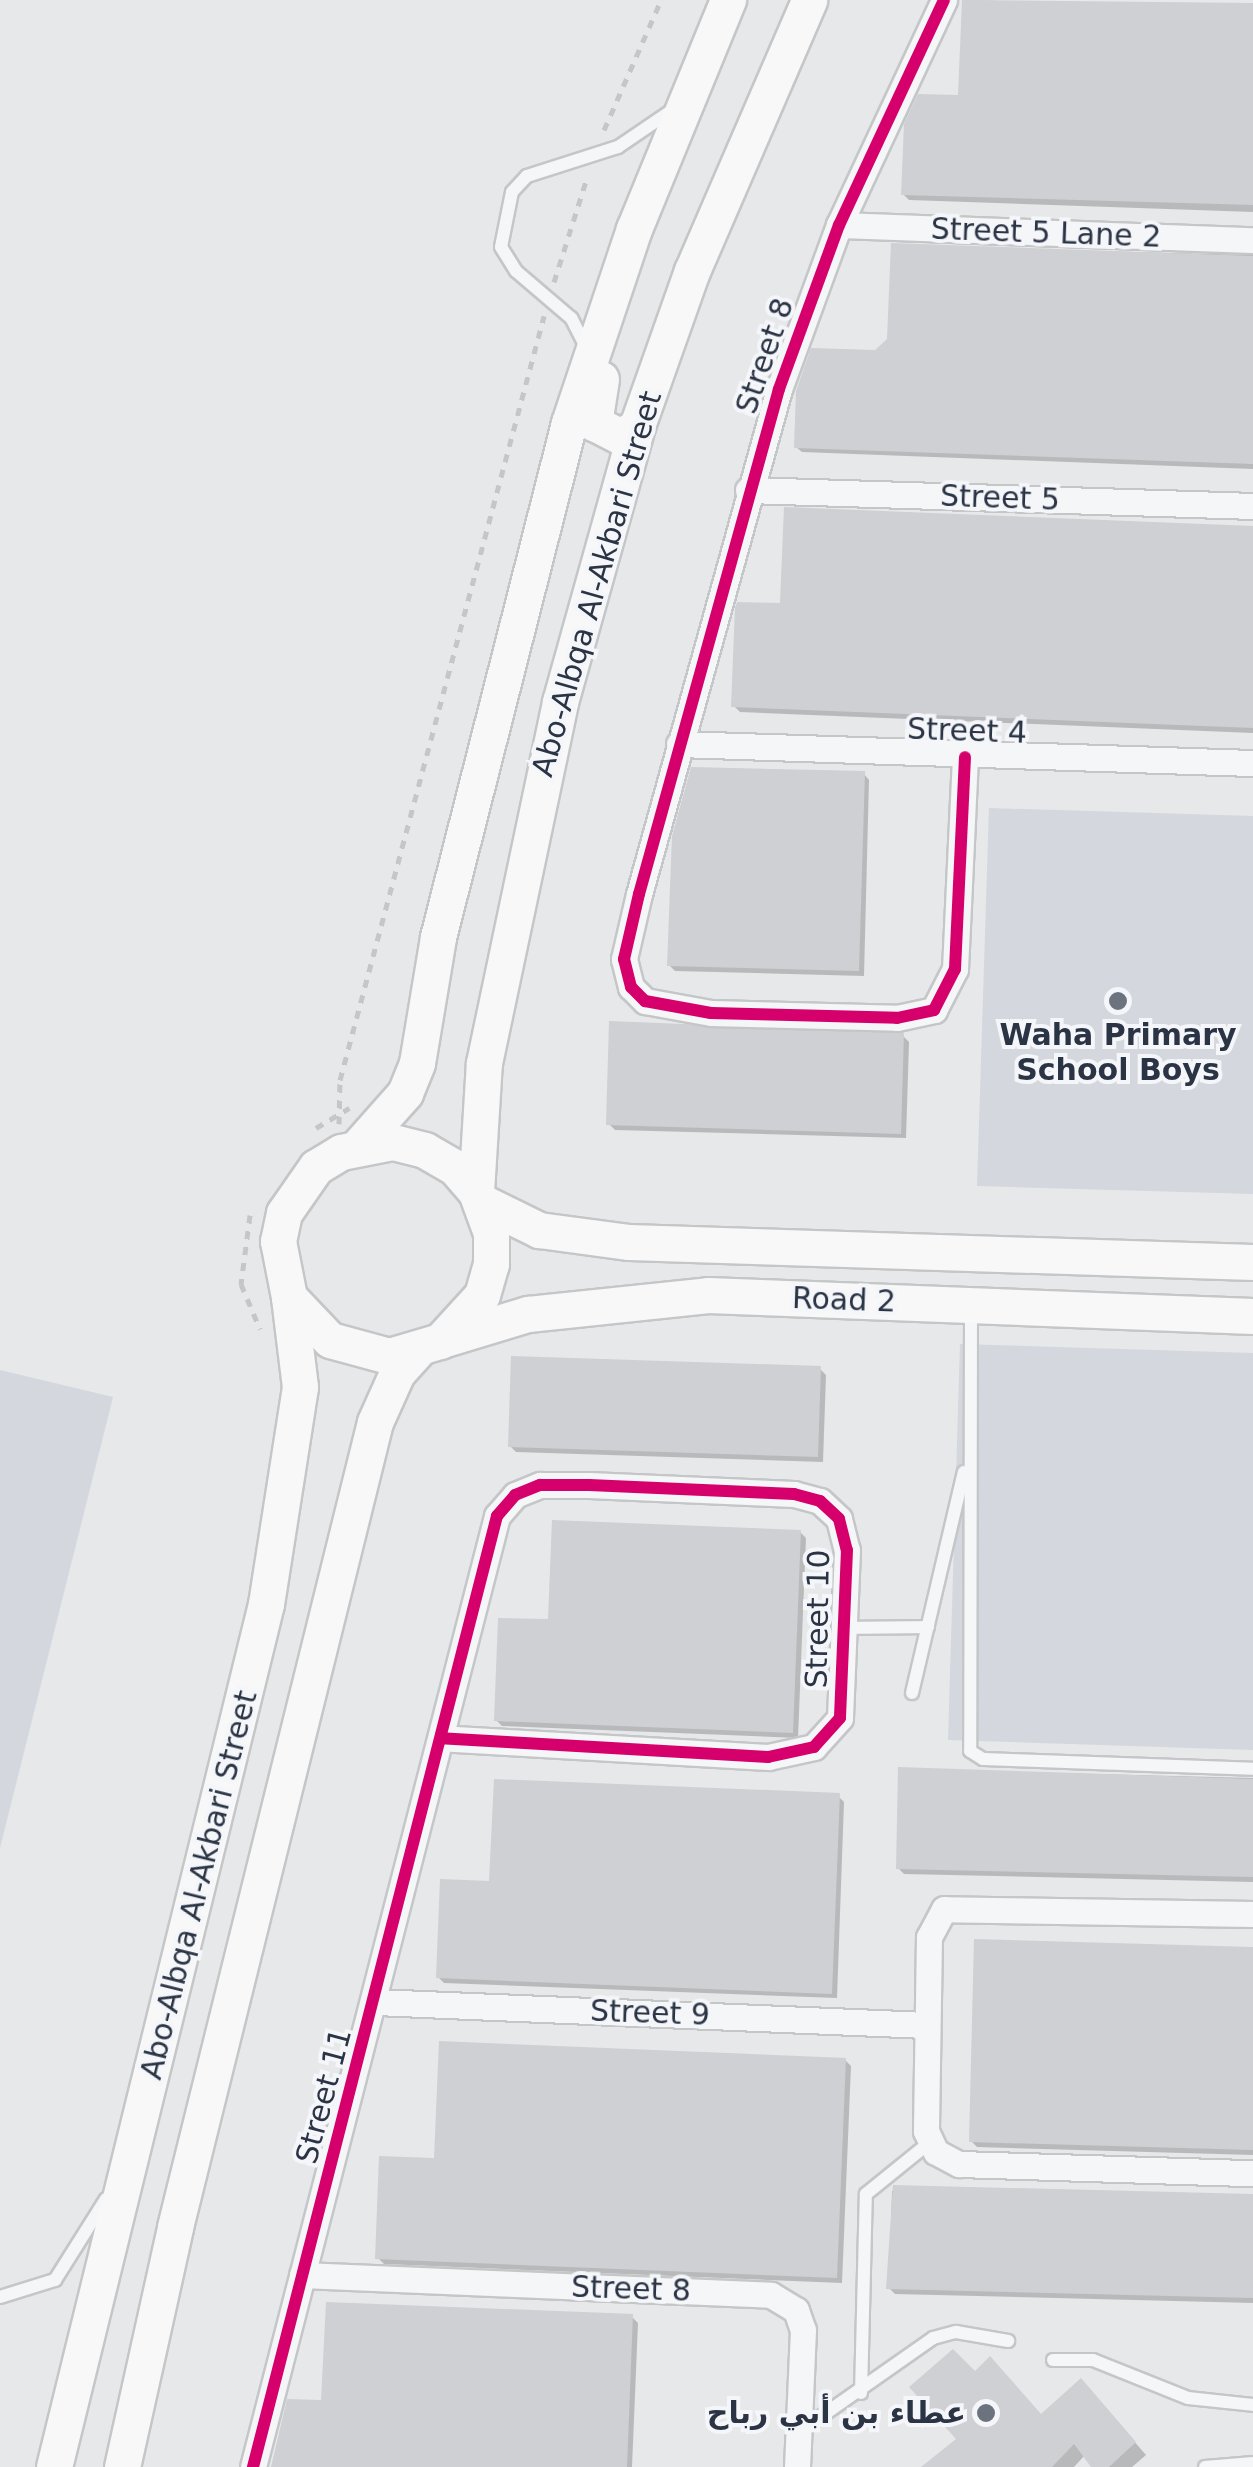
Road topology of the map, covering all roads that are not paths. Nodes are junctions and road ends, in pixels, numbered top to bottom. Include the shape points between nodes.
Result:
1 (728, 0) edge
2 (809, 0) edge
3 (944, 0) edge
4 (682, 103) junction
5 (840, 225) junction
6 (634, 229) junction
7 (1253, 240) edge
8 (591, 358) junction
9 (637, 426) junction
10 (748, 490) junction
11 (1253, 506) edge
12 (680, 744) junction
13 (966, 757) junction
14 (1253, 764) edge
15 (349, 1149) junction
16 (479, 1197) junction
17 (1046, 1254) junction
18 (1253, 1262) edge
19 (289, 1296) junction
20 (970, 1304) junction
21 (1044, 1307) junction
22 (1253, 1316) edge
23 (429, 1346) junction
24 (970, 1450) junction
25 (844, 1628) junction
26 (928, 1628) junction
27 (912, 1693) dead end
28 (442, 1738) junction
29 (1253, 1769) edge
30 (1253, 1914) edge
31 (192, 1919) junction
32 (375, 2002) junction
33 (926, 2025) junction
34 (929, 2143) junction
35 (134, 2149) junction
36 (1253, 2172) edge
37 (175, 2227) junction
38 (302, 2275) junction
39 (0, 2297) edge
40 (1008, 2341) dead end
41 (1053, 2360) dead end
42 (862, 2393) junction
43 (1253, 2405) edge
44 (799, 2432) junction
45 (1253, 2463) edge
46 (54, 2467) edge
47 (122, 2467) edge
48 (253, 2467) edge
49 (797, 2467) edge
50 (1205, 2467) edge

1 - 4 main road, Abo-Albqa Al-Akbari Street
2 - 9 main road, Abo-Albqa Al-Akbari Street via 692,271
3 - 5 street, Street 8
4 - 6 main road, Abo-Albqa Al-Akbari Street
4 - 8 lane via 593,158 527,176 512,192 501,246 516,271 572,318
5 - 7 street, Street 5 Lane 2
5 - 10 street, Street 8
6 - 8 main road, Abo-Albqa Al-Akbari Street
6 - 9 main road via 638,265 591,411 604,434 621,437
8 - 15 main road, Abo-Albqa Al-Akbari Street via 438,936 417,1064 405,1093
9 - 16 main road, Abo-Albqa Al-Akbari Street via 560,702 501,961 482,1082
10 - 11 street, Street 5
10 - 12 street, Street 8
12 - 13 street, Street 4
12 - 13 street, Street 8 via 626,972 645,1001 711,1014 897,1018 934,1010 954,969
13 - 14 street, Street 4
15 - 16 main road via 392,1142 425,1150 454,1167
15 - 19 main road via 316,1166 284,1213 278,1241
16 - 17 main road, Road 2 via 539,1230 629,1242
16 - 23 main road via 491,1264 464,1321
17 - 18 main road, Road 2
17 - 21 main road via 1028,1268 1024,1286 1026,1296
19 - 23 main road via 306,1322 358,1352
19 - 31 main road, Abo-Albqa Al-Akbari Street via 300,1387 289,1476
20 - 21 main road, Road 2
20 - 23 main road, Road 2 via 643,1298 528,1314
20 - 24 lane
21 - 22 main road, Road 2
23 - 37 main road, Abo-Albqa Al-Akbari Street via 396,1373 375,1422
24 - 26 lane
24 - 29 lane via 970,1751 983,1759
25 - 26 lane
25 - 28 street, Street 10 via 840,1718 828,1737 793,1754
25 - 28 street, Street 10 via 844,1530 820,1501 794,1494 540,1485 515,1495 497,1516
26 - 27 lane
28 - 32 street, Street 11
30 - 33 street via 944,1909 930,1924
31 - 35 main road, Abo-Albqa Al-Akbari Street
31 - 37 main road via 218,1910 231,1932 171,2173
32 - 33 street, Street 9
32 - 38 street, Street 11
33 - 34 street
34 - 36 street via 959,2164
34 - 42 lane via 866,2194
35 - 39 lane via 54,2280
35 - 46 main road, Abo-Albqa Al-Akbari Street
37 - 47 main road, Abo-Albqa Al-Akbari Street
38 - 44 street, Street 8 via 772,2295 796,2310 804,2330
38 - 48 street, Street 11
40 - 42 lane via 943,2334
41 - 43 lane via 1093,2360 1188,2398
42 - 44 lane
44 - 49 street, Street 8
45 - 50 lane

